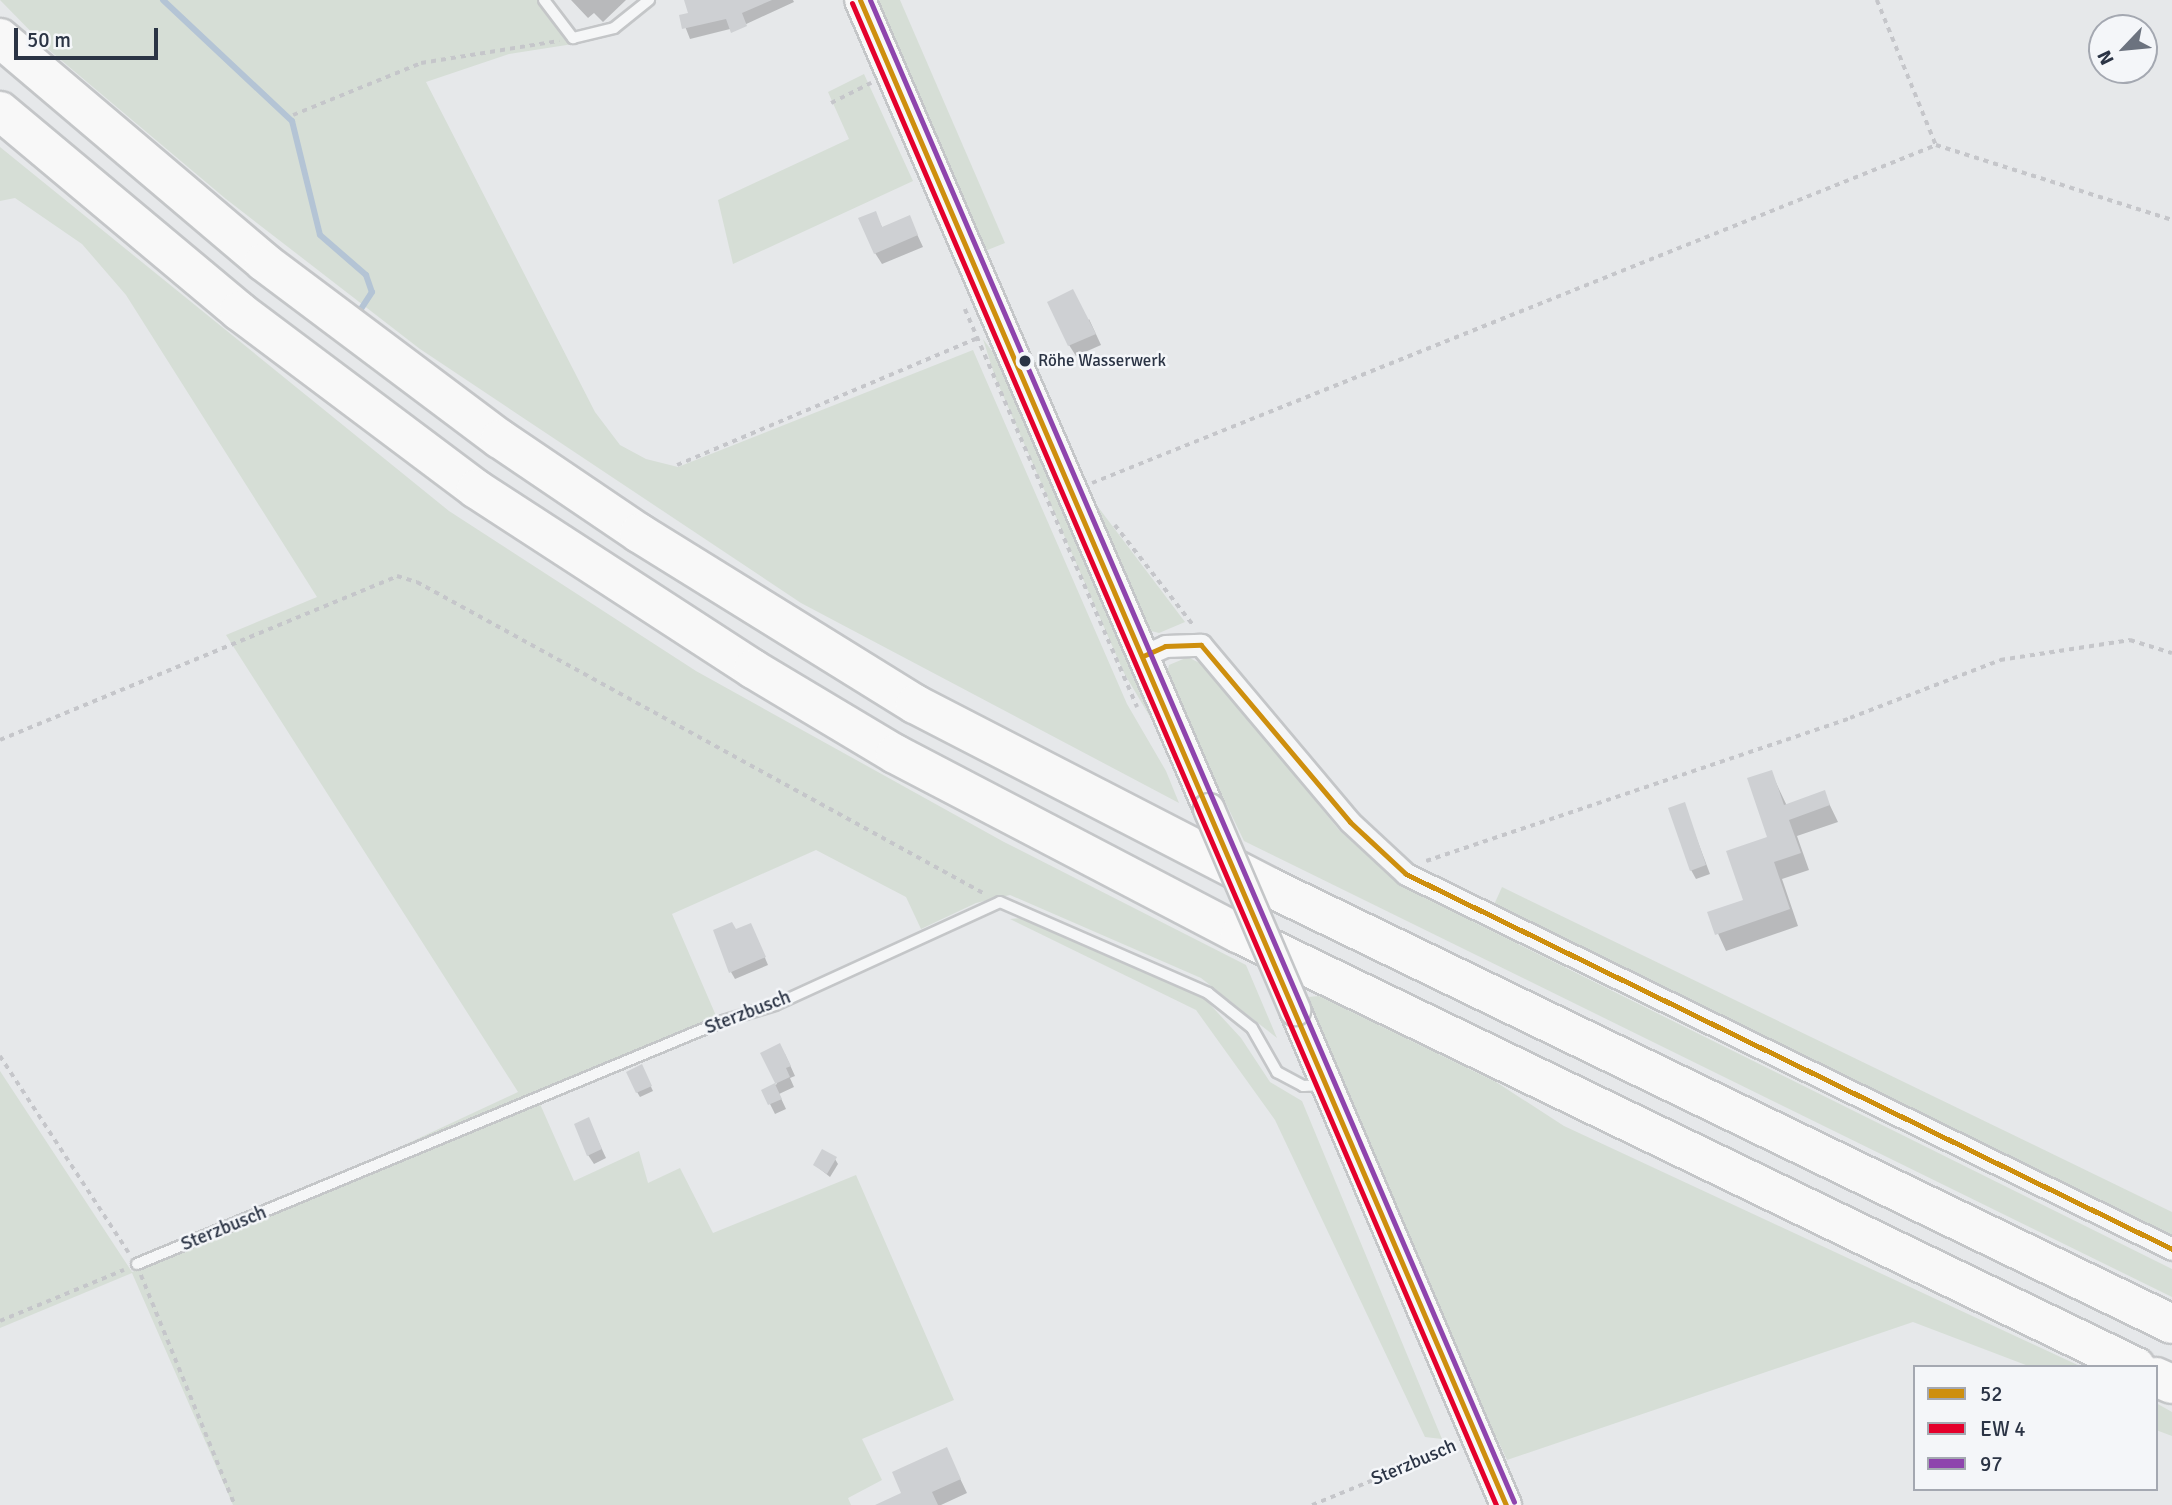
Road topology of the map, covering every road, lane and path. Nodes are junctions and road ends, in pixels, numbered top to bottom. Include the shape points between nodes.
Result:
1 (544, 0) edge
2 (649, 0) edge
3 (860, 0) edge
4 (1877, 0) edge
5 (0, 38) edge
6 (573, 38) junction
7 (892, 73) junction
8 (831, 103) dead end
9 (0, 111) edge
10 (293, 115) dead end
11 (1936, 145) junction
12 (2172, 220) edge
13 (1002, 329) junction
14 (677, 465) dead end
15 (1087, 472) dead end
16 (1091, 484) junction
17 (1096, 493) dead end
18 (1112, 521) dead end
19 (1201, 645) junction
20 (2172, 653) edge
21 (1143, 656) junction
22 (0, 740) edge
23 (1406, 874) junction
24 (1000, 902) junction
25 (1326, 1084) junction
26 (2172, 1249) edge
27 (137, 1264) joint
28 (0, 1321) edge
29 (2172, 1324) edge
30 (2132, 1365) edge
31 (1477, 1436) junction
32 (1312, 1505) edge
33 (1506, 1505) edge

1 - 6 lane
2 - 6 lane via 614,29
3 - 7 main road
4 - 11 path
5 - 29 highway via 264,262 500,439 639,533 915,704 1267,886
6 - 10 path via 421,63
7 - 8 path
7 - 13 main road
9 - 30 highway via 239,311 476,489 753,669 895,754 1240,934
11 - 12 path
11 - 16 path
13 - 14 path
13 - 21 main road
15 - 16 path
16 - 17 path
18 - 19 path via 1192,623
19 - 21 street via 1175,644
19 - 23 street via 1350,822
20 - 23 path via 2130,640 2000,660 1850,718 1423,862
21 - 25 main road, bridge
22 - 24 path via 397,576 417,582
23 - 26 street
24 - 25 lane via 1208,993 1252,1028 1277,1072 1303,1086
24 - 27 lane, Sterzbusch via 775,1004 723,1021
25 - 31 main road
27 - 28 path
31 - 32 path, Sterzbusch
31 - 33 main road

